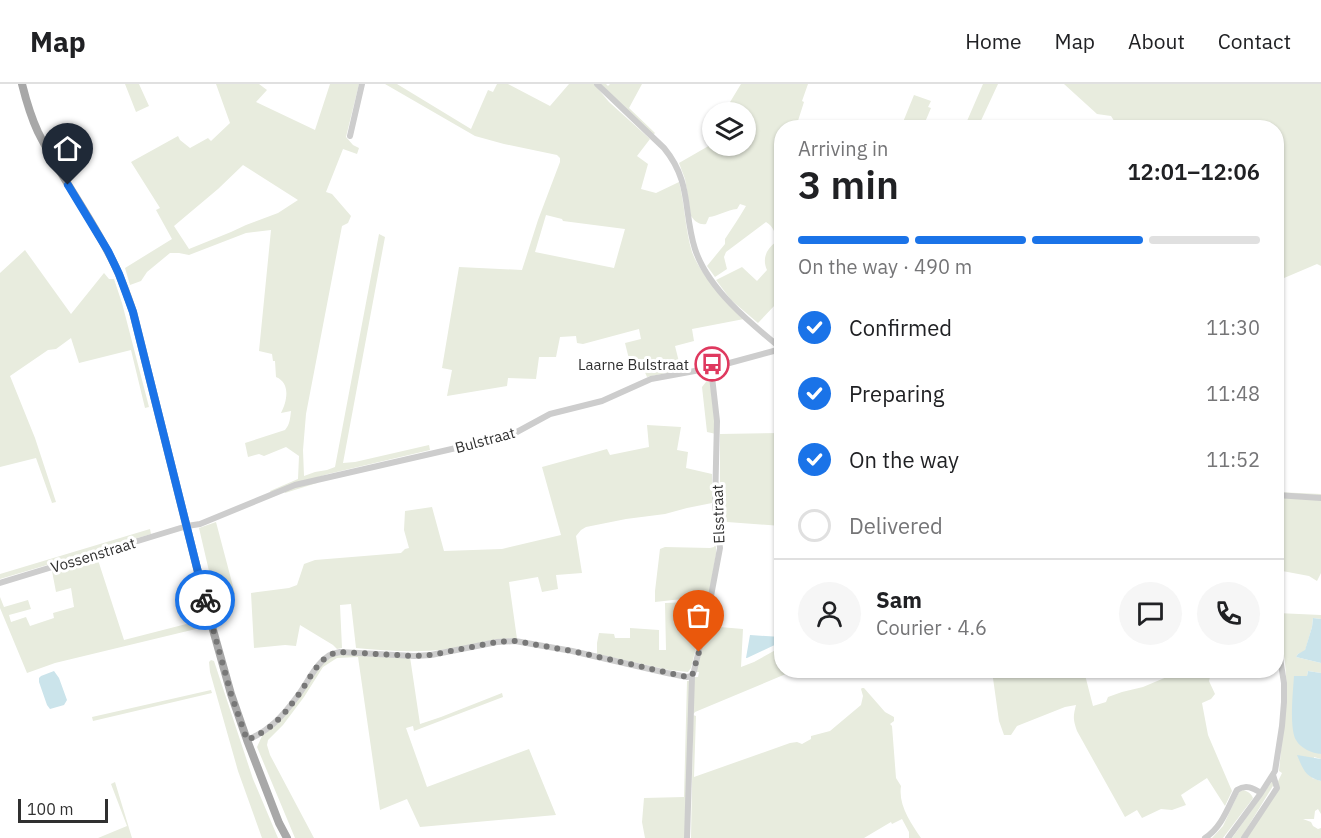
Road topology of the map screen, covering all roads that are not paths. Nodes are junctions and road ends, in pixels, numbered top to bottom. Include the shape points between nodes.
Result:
1 (22, 84) edge
2 (362, 84) edge
3 (597, 84) edge
4 (350, 136) dead end
5 (774, 343) edge
6 (774, 351) edge
7 (711, 368) junction
8 (1284, 496) edge
9 (1321, 498) edge
10 (187, 526) junction
11 (0, 583) edge
12 (692, 676) junction
13 (1283, 678) edge
14 (247, 740) junction
15 (1273, 774) junction
16 (1261, 793) junction
17 (287, 838) edge
18 (687, 838) edge
19 (1205, 838) edge
20 (1228, 838) edge
21 (1244, 838) edge

1 - 10 main road via 37,130 123,284
2 - 4 street
3 - 5 street via 673,159 684,184 691,235 701,264 731,304
6 - 7 street, Bulstraat
7 - 10 street, Bulstraat via 645,381 602,401 550,414 504,437 295,485
7 - 12 street, Elsstraat via 717,421 715,505 720,548
8 - 9 street
10 - 11 street, Vossenstraat
10 - 14 main road
12 - 14 street via 515,641 431,655 340,652 324,660 279,719
12 - 18 street, Elsstraat
13 - 15 street via 1284,702
14 - 17 main road
15 - 16 street
15 - 21 street via 1277,788
16 - 19 street via 1247,787 1237,790 1220,823
16 - 20 street

